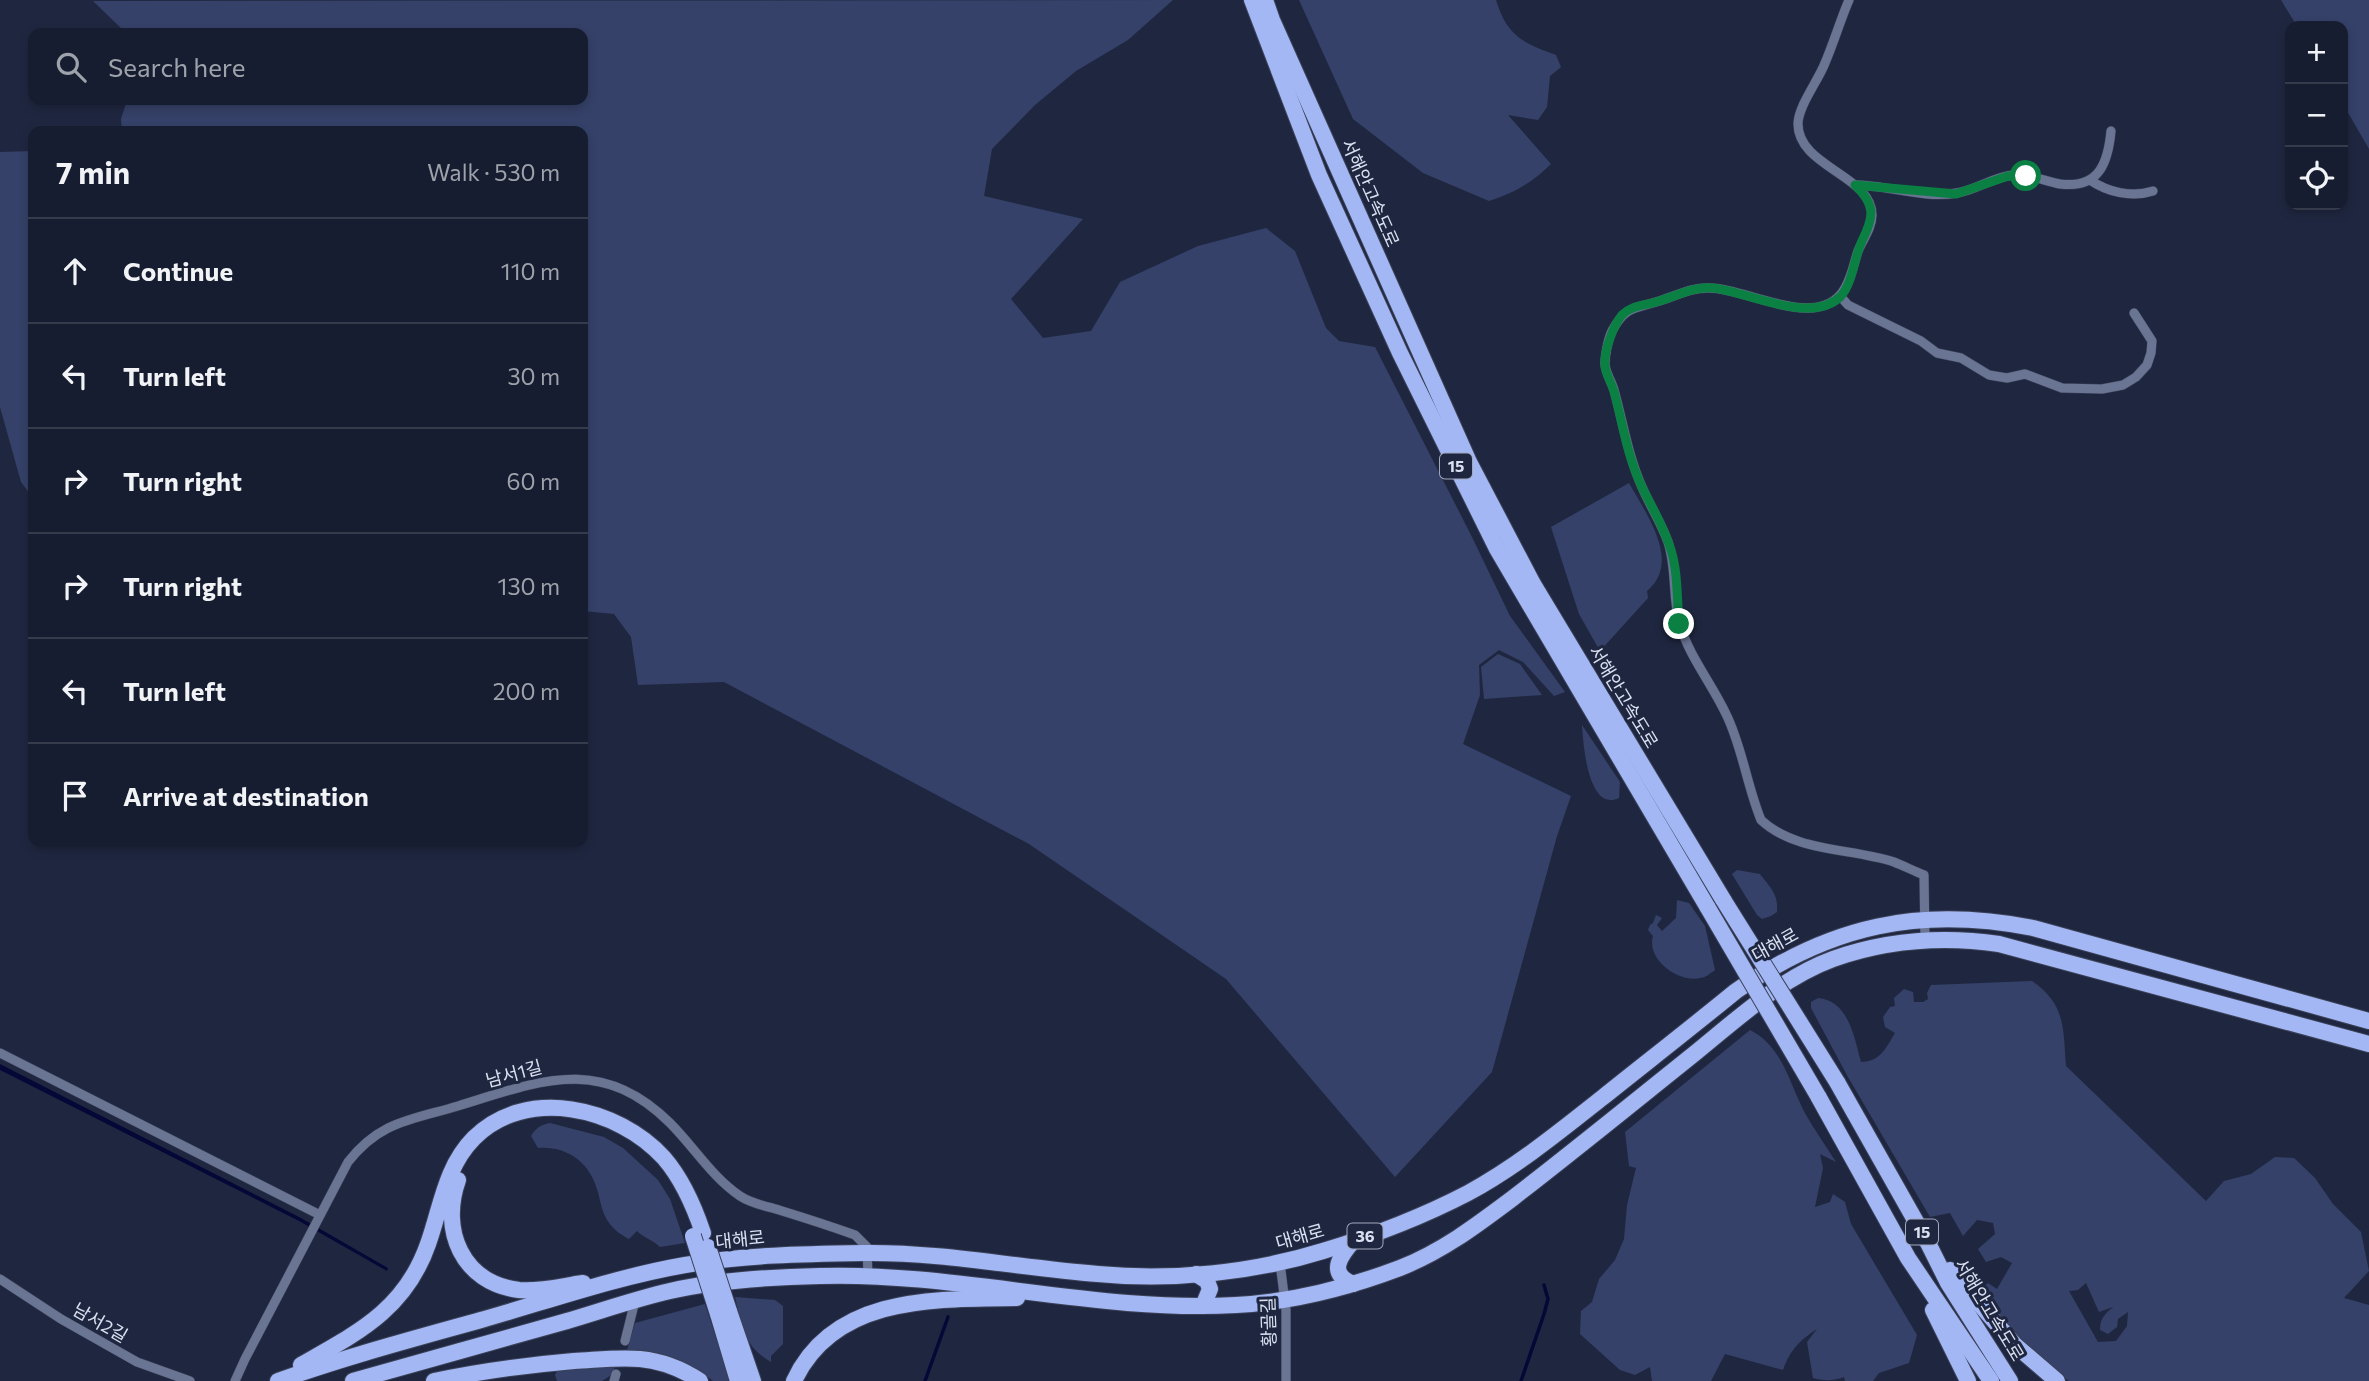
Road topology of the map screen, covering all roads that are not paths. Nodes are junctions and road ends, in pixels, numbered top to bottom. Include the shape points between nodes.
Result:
1 (1252, 0) edge
2 (1265, 0) edge
3 (1849, 0) edge
4 (2111, 131) dead end
5 (2090, 180) junction
6 (1855, 185) junction
7 (2153, 191) dead end
8 (1840, 296) junction
9 (2134, 313) dead end
10 (1924, 919) junction
11 (1925, 940) junction
12 (2369, 1021) edge
13 (2369, 1044) edge
14 (0, 1053) edge
15 (319, 1218) junction
16 (698, 1234) junction
17 (1354, 1240) junction
18 (1928, 1243) junction
19 (868, 1253) junction
20 (1908, 1258) junction
21 (1280, 1263) junction
22 (645, 1274) junction
23 (1196, 1274) junction
24 (868, 1276) junction
25 (0, 1279) edge
26 (1353, 1284) junction
27 (1090, 1298) junction
28 (1284, 1300) junction
29 (635, 1301) junction
30 (1203, 1306) junction
31 (724, 1312) junction
32 (625, 1341) dead end
33 (190, 1381) edge
34 (235, 1381) edge
35 (276, 1381) edge
36 (353, 1381) edge
37 (434, 1381) edge
38 (700, 1381) edge
39 (738, 1381) edge
40 (753, 1381) edge
41 (794, 1381) edge
42 (1286, 1381) edge
43 (1968, 1381) edge
44 (1991, 1381) edge
45 (2010, 1381) edge
46 (2057, 1381) edge

1 - 20 highway, 서해안고속도로 / 15, bridge via 1319,175 1497,549
2 - 18 highway, 서해안고속도로 / 15, bridge via 1469,462 1533,584 1837,1082
3 - 6 street via 1813,90 1801,106 1798,124 1801,140
4 - 5 street via 2105,164
5 - 6 street via 2063,184 2008,176 1956,194
5 - 7 street via 2116,192
6 - 8 street via 1872,213
8 - 9 street via 1848,305 1937,353 1961,358 1989,375 2025,374 2062,388 2102,389 2136,377 2147,365 2152,341
8 - 10 street via 1825,305 1803,308 1712,288 1633,307 1611,333 1605,365 1631,459 1672,554 1679,624 1728,716 1761,820 1774,832 1793,839 1893,862 1924,875
10 - 11 street
10 - 12 highway, 대해로 / 36 via 1982,919 2033,928
10 - 17 highway, 대해로 / 36 via 1830,939 1782,961 1736,991 1513,1165 1428,1212
11 - 13 highway, 36 via 1973,940 2031,951
11 - 26 highway, 36 via 1888,944 1833,959 1791,980 1469,1232 1426,1257
14 - 15 street
15 - 19 street, 남서1길 via 348,1162 381,1130 530,1084 584,1079 612,1084 639,1097 742,1198 855,1235
15 - 34 street, 남서1길
16 - 22 highway via 655,1162 621,1135 595,1124 566,1117 524,1121 489,1138 466,1164 453,1199 454,1234 470,1267 487,1280 536,1290
16 - 31 highway, bridge
16 - 35 highway via 690,1197 674,1171 631,1131 607,1119 570,1110 513,1114 481,1131 458,1157 425,1254 395,1301 360,1332
17 - 21 highway, 대해로 / 36
17 - 26 highway via 1338,1264 1342,1280
18 - 45 highway, 서해안고속도로 / 15
18 - 46 highway via 2015,1345
19 - 22 highway, 대해로 / 36 via 760,1256
19 - 23 highway, 대해로 / 36 via 1099,1275
19 - 24 street
20 - 43 highway
20 - 44 highway, 서해안고속도로 / 15
21 - 23 highway, 대해로 / 36
21 - 28 street, 황골길
22 - 35 highway, 대해로 / 36
23 - 30 highway via 1210,1290
24 - 27 highway, 36
24 - 29 highway, 36 via 743,1281
25 - 33 street, 남서2길 via 137,1362
26 - 28 highway, 36
27 - 30 highway, 36
27 - 41 highway via 948,1300 868,1314 819,1344
28 - 30 highway, 36
28 - 42 street, 황골길
29 - 32 street
29 - 36 highway, 36
31 - 39 highway
31 - 40 highway
37 - 38 highway via 525,1366 628,1358 676,1368

